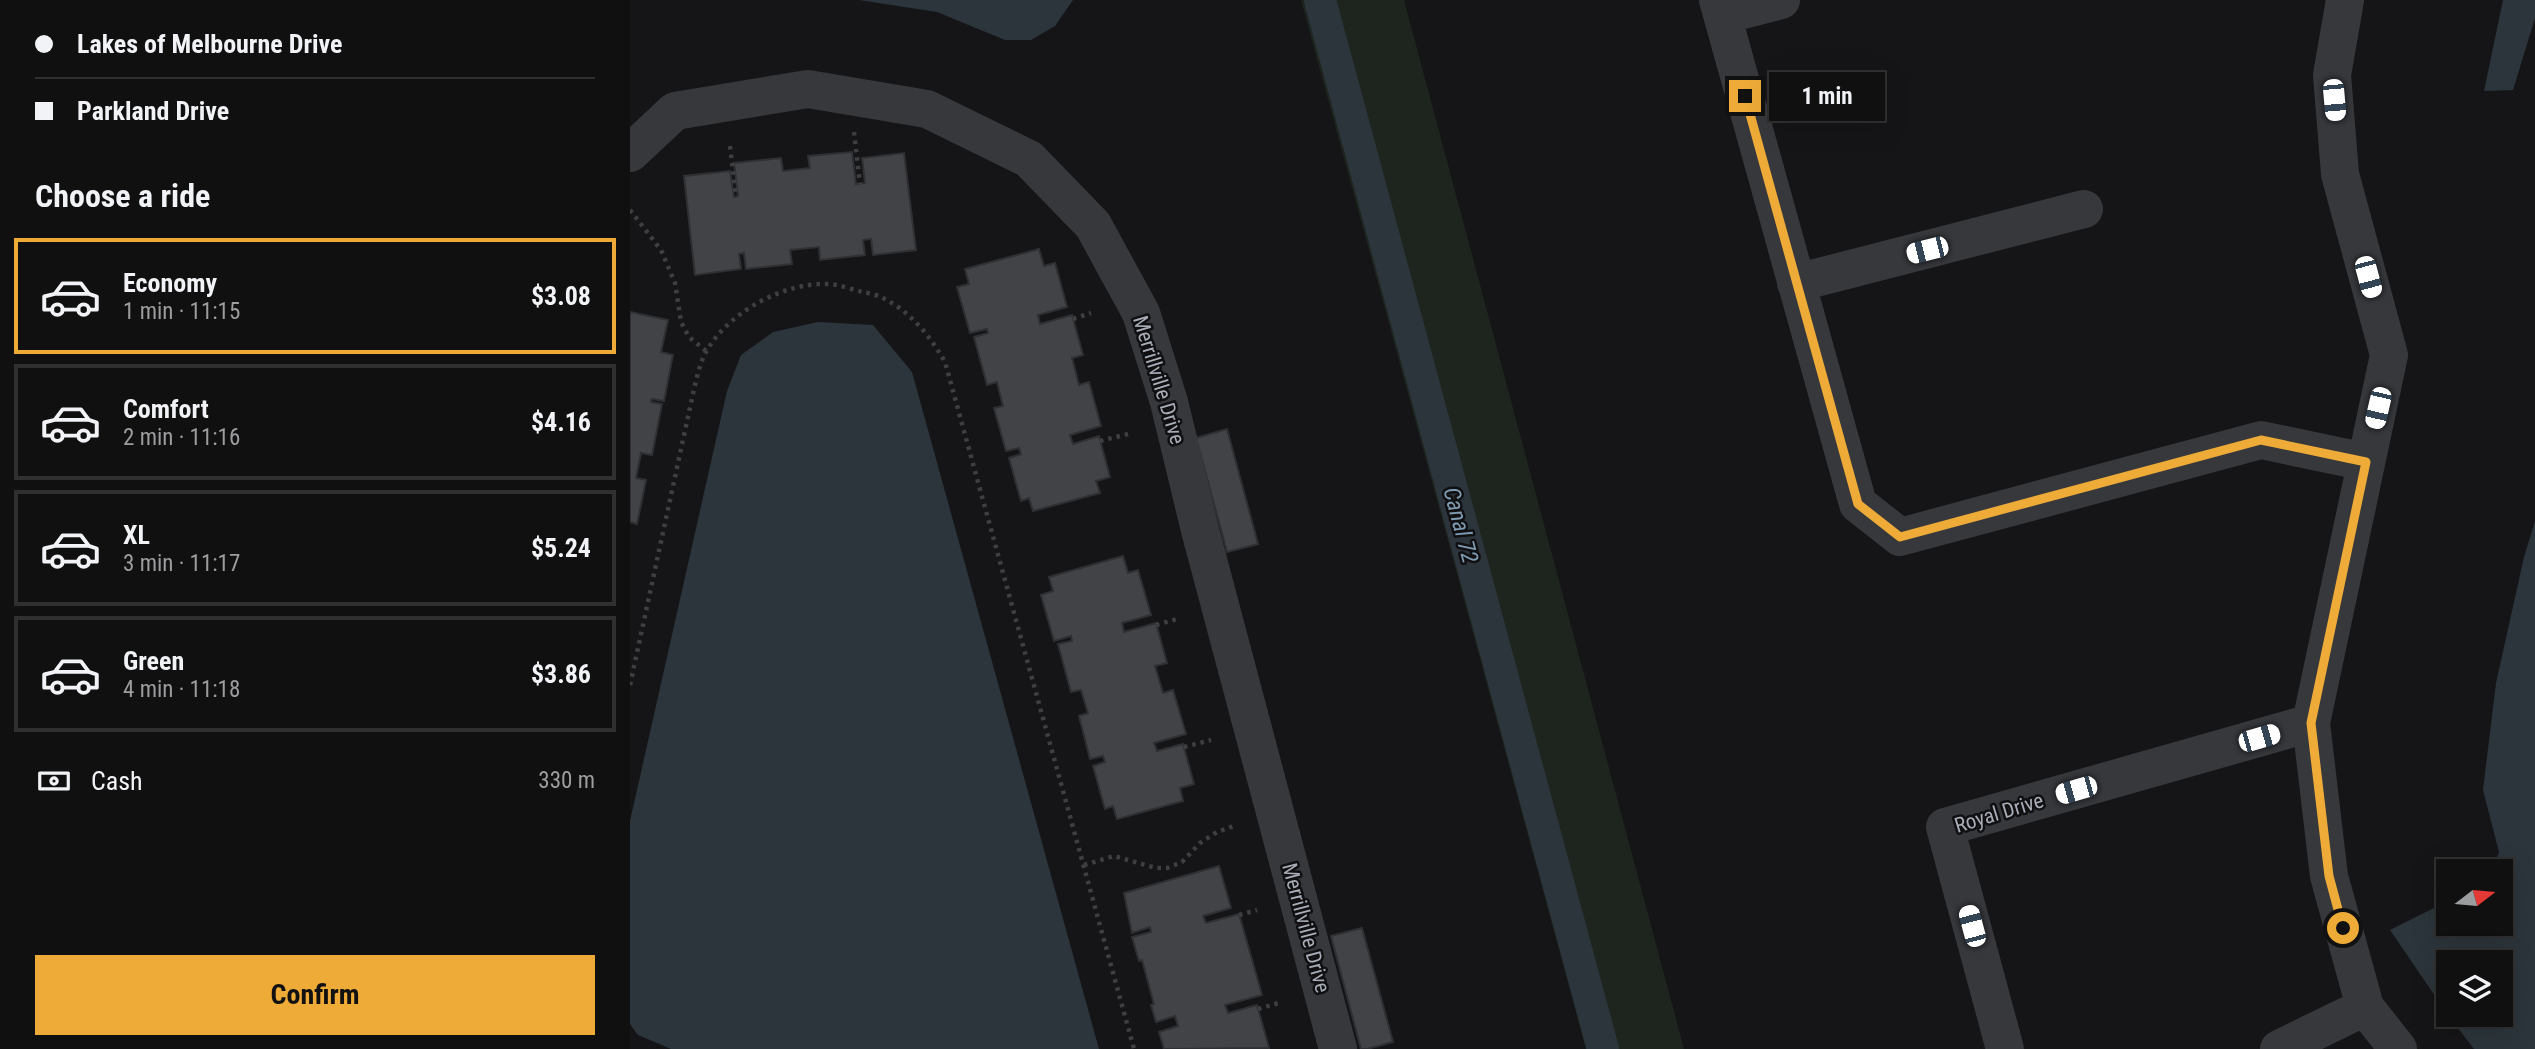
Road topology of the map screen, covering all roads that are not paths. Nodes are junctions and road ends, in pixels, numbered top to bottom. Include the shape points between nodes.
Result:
1 (1780, 0) edge
2 (2345, 0) edge
3 (1720, 8) edge
4 (630, 153) edge
5 (2084, 209) dead end
6 (1796, 284) junction
7 (2366, 462) junction
8 (2311, 723) junction
9 (2364, 1007) junction
10 (1338, 1049) edge
11 (2006, 1049) edge
12 (2278, 1049) edge
13 (2398, 1049) edge

1 - 3 street
2 - 7 street via 2332,75 2340,174 2389,355
3 - 6 street
4 - 10 street, Merrillville Drive via 675,111 808,89 926,109 1029,159 1093,225 1141,313 1169,402
5 - 6 street
6 - 7 street via 1858,504 1900,537 2261,440
7 - 8 street
8 - 9 street via 2329,876
8 - 11 street, Royal Drive via 1945,827
9 - 12 street
9 - 13 street

